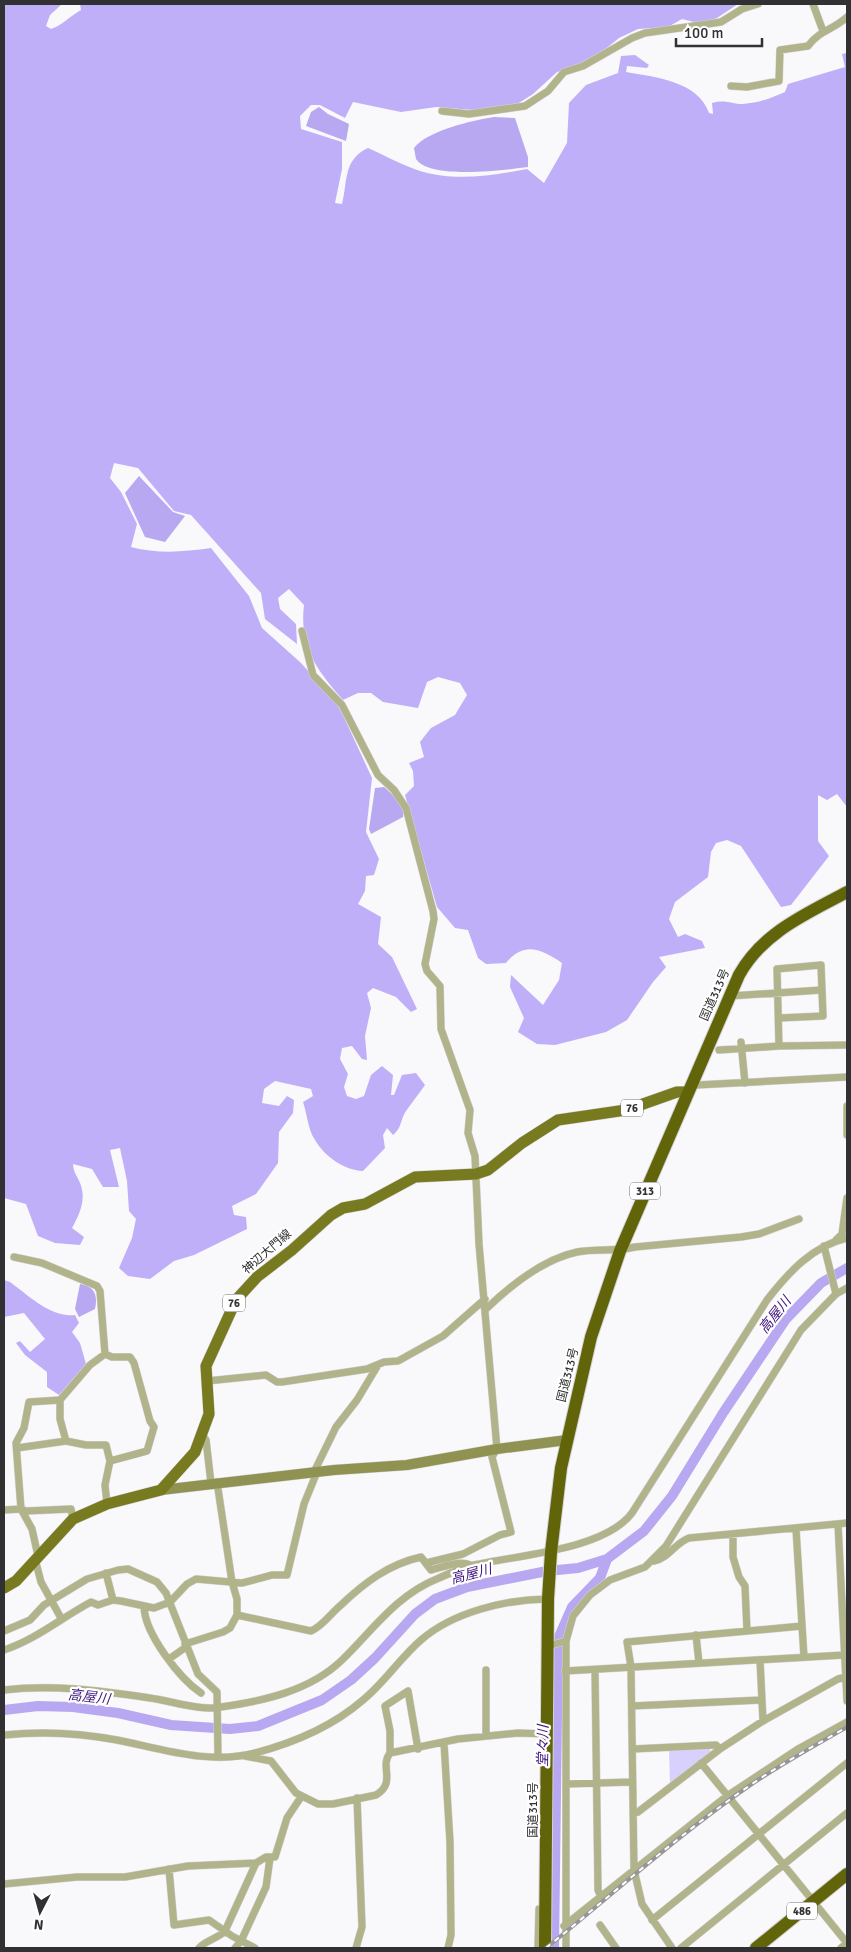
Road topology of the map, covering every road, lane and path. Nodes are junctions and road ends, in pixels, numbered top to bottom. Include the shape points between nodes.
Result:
1 (758, 4) edge
2 (813, 4) edge
3 (847, 17) edge
4 (823, 31) junction
5 (732, 86) dead end
6 (442, 111) dead end
7 (302, 631) dead end
8 (847, 892) edge
9 (821, 990) junction
10 (777, 993) junction
11 (729, 996) junction
12 (779, 1018) junction
13 (741, 1045) junction
14 (847, 1045) edge
15 (780, 1046) junction
16 (719, 1050) dead end
17 (847, 1077) edge
18 (745, 1083) junction
19 (689, 1087) junction
20 (847, 1106) edge
21 (847, 1135) edge
22 (476, 1174) junction
23 (847, 1198) edge
24 (799, 1219) dead end
25 (847, 1238) edge
26 (836, 1241) junction
27 (825, 1248) junction
28 (620, 1250) junction
29 (14, 1256) dead end
30 (847, 1288) edge
31 (836, 1293) junction
32 (486, 1299) junction
33 (486, 1310) junction
34 (105, 1354) junction
35 (378, 1365) junction
36 (207, 1381) junction
37 (60, 1400) junction
38 (203, 1436) junction
39 (567, 1440) junction
40 (66, 1441) junction
41 (17, 1448) junction
42 (497, 1449) junction
43 (110, 1461) junction
44 (316, 1472) junction
45 (214, 1483) junction
46 (161, 1490) junction
47 (107, 1504) junction
48 (21, 1509) junction
49 (4, 1510) edge
50 (73, 1519) junction
51 (847, 1523) edge
52 (838, 1524) junction
53 (796, 1529) junction
54 (733, 1534) junction
55 (551, 1551) junction
56 (37, 1558) junction
57 (653, 1561) junction
58 (426, 1563) junction
59 (472, 1566) junction
60 (106, 1573) junction
61 (232, 1582) junction
62 (4, 1588) edge
63 (549, 1596) junction
64 (51, 1600) junction
65 (113, 1600) junction
66 (170, 1602) junction
67 (144, 1607) junction
68 (237, 1615) junction
69 (61, 1618) junction
70 (802, 1626) junction
71 (4, 1631) edge
72 (747, 1631) junction
73 (696, 1635) junction
74 (564, 1641) junction
75 (185, 1645) junction
76 (551, 1645) junction
77 (4, 1650) edge
78 (844, 1655) junction
79 (804, 1657) junction
80 (169, 1659) junction
81 (760, 1660) junction
82 (699, 1663) junction
83 (631, 1667) junction
84 (486, 1670) dead end
85 (565, 1670) junction
86 (595, 1670) junction
87 (846, 1677) junction
88 (4, 1690) edge
89 (201, 1693) dead end
90 (761, 1700) junction
91 (847, 1701) edge
92 (632, 1706) junction
93 (218, 1709) junction
94 (763, 1721) junction
95 (847, 1722) edge
96 (547, 1734) junction
97 (4, 1735) edge
98 (486, 1736) junction
99 (444, 1743) junction
100 (418, 1749) junction
101 (633, 1749) junction
102 (720, 1749) junction
103 (390, 1754) junction
104 (245, 1755) junction
105 (218, 1756) junction
106 (847, 1762) edge
107 (701, 1763) junction
108 (632, 1782) junction
109 (597, 1783) junction
110 (566, 1784) junction
111 (727, 1796) junction
112 (301, 1797) junction
113 (357, 1798) junction
114 (634, 1813) junction
115 (847, 1813) edge
116 (758, 1834) junction
117 (270, 1858) junction
118 (546, 1862) junction
119 (256, 1863) junction
120 (784, 1866) junction
121 (169, 1869) junction
122 (634, 1870) junction
123 (847, 1874) edge
124 (847, 1882) edge
125 (4, 1884) edge
126 (601, 1897) junction
127 (815, 1905) junction
128 (652, 1920) junction
129 (600, 1925) dead end
130 (564, 1926) junction
131 (225, 1931) junction
132 (241, 1941) junction
133 (199, 1948) edge
134 (235, 1948) edge
135 (256, 1948) edge
136 (356, 1948) edge
137 (448, 1948) edge
138 (538, 1948) edge
139 (545, 1948) edge
140 (566, 1948) edge
141 (616, 1948) edge
142 (672, 1948) edge
143 (681, 1948) edge
144 (756, 1948) edge
145 (767, 1948) edge
146 (841, 1948) edge

1 - 6 street via 742,9 722,22 645,33 632,38 583,66 564,72 548,91 525,106 469,114
2 - 4 street
3 - 4 street
4 - 5 street via 808,46 780,50 779,81 747,87
7 - 22 street via 313,675 342,705 378,775 406,808 434,911 425,964 440,986 441,1029 468,1100 468,1133
8 - 11 highway, 国道313号 / 313 via 769,937 747,960
9 - 10 street
9 - 10 street via 821,965 777,969
9 - 12 street via 823,1016
10 - 11 street
10 - 12 street
11 - 19 highway, 国道313号 / 313
12 - 15 street
13 - 15 street
13 - 16 street
13 - 18 street
14 - 15 street
17 - 18 street
18 - 19 street
19 - 22 main road, 神辺大門線 / 76 via 626,1110 558,1120 488,1170
19 - 28 highway, 国道313号 / 313
20 - 21 street
22 - 32 street via 479,1244
22 - 36 main road, 神辺大門線 / 76 via 415,1177 364,1204 331,1214 256,1277 236,1300 209,1355
23 - 26 street via 842,1234
24 - 28 street via 759,1234
25 - 26 street
26 - 27 street
27 - 31 street
27 - 55 street via 785,1277 767,1300 624,1524 602,1537
28 - 33 street via 592,1250 566,1255 533,1272
28 - 39 highway, 国道313号 / 313 via 585,1359
29 - 34 street via 42,1263 97,1286 100,1290
30 - 31 street
31 - 57 street via 801,1330 677,1531
32 - 33 street
32 - 35 street via 432,1343 398,1361
33 - 42 street
34 - 37 street via 90,1365
34 - 43 street via 132,1360 154,1427 147,1451
35 - 36 street via 282,1382 266,1376
35 - 44 street via 336,1427
36 - 38 main road, 神辺大門線 / 76 via 209,1414
37 - 40 street via 60,1419
37 - 41 street via 29,1402
38 - 45 street
38 - 46 main road, 神辺大門線 / 76 via 195,1452
39 - 42 street
39 - 55 highway, 国道313号 / 313
40 - 41 street
40 - 43 street via 106,1445
41 - 48 street
42 - 44 street via 407,1466
42 - 58 street via 492,1457 511,1532 464,1554
43 - 47 street via 105,1485
44 - 45 street
44 - 61 street via 304,1504 287,1575 242,1584
45 - 46 street
45 - 61 street
46 - 47 main road
47 - 50 main road
48 - 49 street
48 - 50 street via 26,1512 71,1509
48 - 56 street via 32,1529
50 - 56 main road
51 - 52 street
52 - 53 street
52 - 78 street
53 - 54 street
53 - 70 street
54 - 57 street via 690,1538 682,1541 666,1557
54 - 72 street via 733,1557 745,1586
55 - 59 street
55 - 63 highway, 国道313号 / 313
56 - 62 main road via 16,1581
56 - 64 street via 41,1582
57 - 74 street via 637,1571 610,1580 596,1590 573,1616
58 - 59 street via 431,1570 456,1564
58 - 68 street via 421,1557 384,1570 311,1631
59 - 93 street via 437,1578 400,1601 363,1635 342,1661 318,1678 284,1694
60 - 64 street via 87,1579
60 - 65 street
60 - 66 street via 128,1570 156,1582
61 - 66 street via 196,1579
61 - 68 street via 238,1599
63 - 76 highway, 国道313号 / 313
63 - 104 street via 496,1606 454,1620 412,1648 373,1692 345,1713 292,1741
64 - 69 street
64 - 71 street via 30,1620
65 - 67 street
65 - 69 street via 98,1605 91,1602
66 - 67 street via 154,1608
66 - 75 street
67 - 80 street
68 - 75 street via 230,1628
69 - 77 street via 29,1641
70 - 72 street
70 - 79 street
72 - 73 street
73 - 82 street
73 - 83 street via 627,1642
74 - 76 street
74 - 85 street
75 - 80 street
75 - 93 street via 200,1677 217,1692
76 - 96 highway, 国道313号 / 313
78 - 79 street
78 - 87 street
79 - 81 street
80 - 89 street via 184,1680
81 - 82 street
81 - 90 street
82 - 83 street
83 - 86 street
83 - 92 street
84 - 98 street
85 - 86 street
85 - 110 street
86 - 109 street
87 - 91 street
87 - 94 street via 838,1678
88 - 93 street via 32,1686 69,1688
90 - 92 street
90 - 94 street
92 - 101 street
93 - 105 street
94 - 102 street
95 - 111 street via 798,1749
96 - 98 street
96 - 118 highway, 国道313号 / 313
97 - 105 street via 75,1734 193,1755
98 - 99 street
99 - 100 street
99 - 137 street via 450,1842 451,1935
100 - 103 street
100 - 103 street via 408,1691 385,1706
101 - 102 street via 716,1745
101 - 108 street
102 - 107 street
103 - 113 street via 386,1759 387,1783 383,1791
104 - 105 street
104 - 112 street via 271,1761
106 - 116 street
107 - 111 street
107 - 114 street
108 - 109 street
108 - 114 street
109 - 110 street
109 - 126 street via 598,1890
110 - 130 street
111 - 116 street
111 - 122 street
112 - 113 street via 324,1805
112 - 117 street via 287,1818 275,1857
113 - 136 street via 362,1927
114 - 122 street
115 - 120 street
116 - 120 street
116 - 128 street
117 - 119 street
117 - 132 street via 266,1887
118 - 138 street via 541,1877
118 - 139 highway, 国道313号 / 313
119 - 121 street
119 - 131 street
120 - 127 street
120 - 143 street
121 - 125 street via 125,1876
121 - 131 street via 174,1925 209,1920
122 - 126 street
122 - 128 street via 642,1904
123 - 127 highway, 486
124 - 127 highway, 486
126 - 130 street
127 - 144 highway, 486
127 - 145 highway, 486
127 - 146 street via 847,1943
128 - 142 street
129 - 141 street
130 - 140 street
131 - 132 street
131 - 133 street
132 - 134 street
132 - 135 street

